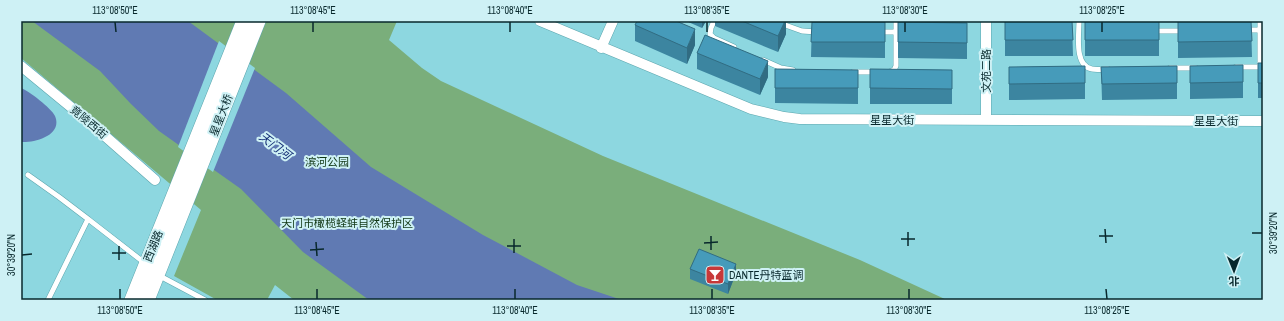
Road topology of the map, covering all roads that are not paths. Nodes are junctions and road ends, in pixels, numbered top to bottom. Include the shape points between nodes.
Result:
1 (540, 21) edge
2 (613, 21) edge
3 (714, 21) edge
4 (774, 21) edge
5 (896, 21) edge
6 (986, 21) edge
7 (1079, 21) edge
8 (1260, 21) edge
9 (250, 23) edge
10 (1236, 30) edge
11 (1260, 30) junction
12 (1079, 31) junction
13 (1087, 31) edge
14 (1150, 31) edge
15 (1189, 31) edge
16 (822, 32) edge
17 (874, 32) edge
18 (896, 32) junction
19 (601, 48) junction
20 (741, 50) edge
21 (761, 59) edge
22 (21, 66) edge
23 (1262, 67) edge
24 (1164, 68) edge
25 (1204, 68) edge
26 (1228, 68) edge
27 (1116, 69) edge
28 (796, 71) edge
29 (849, 72) edge
30 (986, 120) junction
31 (1263, 121) edge
32 (28, 175) dead end
33 (155, 180) dead end
34 (174, 193) joint
35 (188, 201) joint
36 (88, 219) junction
37 (146, 264) junction
38 (158, 274) junction
39 (48, 300) edge
40 (132, 300) edge
41 (147, 300) edge
42 (205, 300) edge

1 - 19 street, 星星大街
2 - 19 street
3 - 20 lane via 710,34
4 - 16 lane via 802,31
5 - 18 lane
6 - 30 street, 文苑二路
7 - 12 lane
8 - 11 lane
9 - 34 main road, 星星大桥
9 - 35 main road, 星星大桥
10 - 11 lane
11 - 23 lane
12 - 13 lane
12 - 27 lane via 1079,58 1084,66 1092,69
14 - 15 lane
17 - 18 lane
18 - 29 lane via 894,70
19 - 30 street, 星星大街 via 752,110 784,117
21 - 28 lane via 781,68
22 - 33 street, 竟陵西街
23 - 26 lane
24 - 25 lane
30 - 31 street, 星星大街
32 - 36 lane
34 - 37 main road, 西湖路
35 - 38 main road, 西湖路
36 - 37 lane
36 - 39 lane
37 - 40 main road, 西湖路
38 - 41 main road, 西湖路
38 - 42 lane

